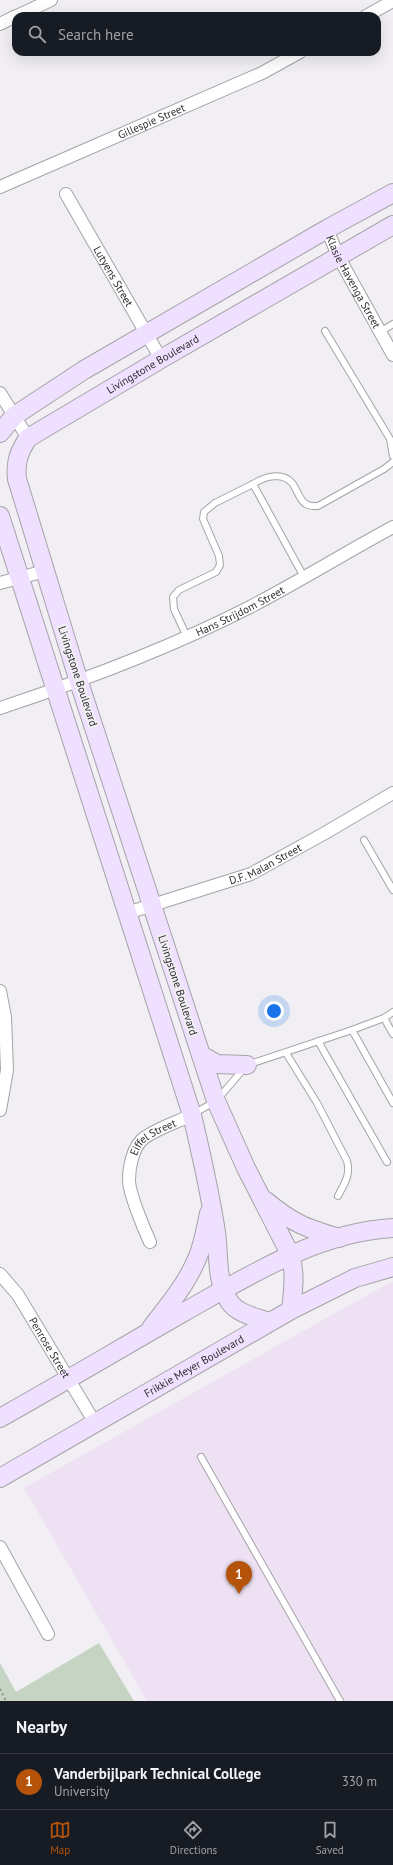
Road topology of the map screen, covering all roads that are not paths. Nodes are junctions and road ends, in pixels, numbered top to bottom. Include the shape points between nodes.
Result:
1 (51, 0) edge
2 (393, 1) edge
3 (25, 12) edge
4 (373, 12) edge
5 (12, 18) edge
6 (0, 24) edge
7 (293, 56) edge
8 (0, 186) edge
9 (393, 193) edge
10 (66, 194) dead end
11 (393, 225) edge
12 (327, 229) junction
13 (338, 256) junction
14 (393, 324) edge
15 (325, 331) dead end
16 (380, 332) junction
17 (147, 333) junction
18 (393, 355) edge
19 (161, 359) junction
20 (0, 393) edge
21 (14, 416) junction
22 (0, 434) edge
23 (28, 438) junction
24 (393, 456) edge
25 (393, 462) edge
26 (253, 484) junction
27 (0, 516) edge
28 (393, 527) edge
29 (45, 571) junction
30 (304, 577) junction
31 (19, 579) junction
32 (0, 583) edge
33 (187, 637) junction
34 (79, 682) junction
35 (55, 690) junction
36 (0, 708) edge
37 (393, 793) edge
38 (364, 840) dead end
39 (393, 890) edge
40 (152, 904) junction
41 (127, 913) junction
42 (0, 991) edge
43 (393, 1012) edge
44 (384, 1018) junction
45 (352, 1030) junction
46 (393, 1034) edge
47 (318, 1041) junction
48 (286, 1053) junction
49 (201, 1055) junction
50 (247, 1065) junction
51 (216, 1101) junction
52 (393, 1103) edge
53 (0, 1110) edge
54 (192, 1115) junction
55 (387, 1162) dead end
56 (338, 1196) dead end
57 (262, 1198) junction
58 (211, 1204) junction
59 (393, 1228) edge
60 (339, 1238) junction
61 (150, 1242) dead end
62 (290, 1254) junction
63 (393, 1267) edge
64 (0, 1274) edge
65 (223, 1290) junction
66 (291, 1310) junction
67 (269, 1322) junction
68 (147, 1333) junction
69 (68, 1380) junction
70 (0, 1418) edge
71 (95, 1423) junction
72 (201, 1457) dead end
73 (0, 1478) edge
74 (0, 1547) edge
75 (48, 1634) dead end
76 (340, 1701) edge

1 - 3 street
2 - 4 street
5 - 6 street
7 - 8 street, Gillespie Street via 262,73
9 - 12 street
10 - 17 street, Lutyens Street
11 - 13 street, Livingstone Boulevard
12 - 13 street, Klasie Havenga Street
12 - 17 street
13 - 16 street, Klasie Havenga Street
13 - 19 street, Livingstone Boulevard
14 - 16 lane
15 - 24 lane via 390,439
16 - 18 street, Klasie Havenga Street
17 - 19 street, Lutyens Street
17 - 21 street
19 - 23 street, Livingstone Boulevard
20 - 21 street
21 - 22 street
21 - 23 street
23 - 29 street, Livingstone Boulevard via 19,451 16,468
25 - 26 lane via 318,506 304,504 291,482 282,477 274,476
26 - 30 lane
26 - 33 lane via 204,512 203,519 219,556 220,565 216,572 179,590 173,597 174,609
27 - 31 street
28 - 30 street, Hans Strijdom Street
29 - 31 street
29 - 34 street, Livingstone Boulevard
30 - 33 street, Hans Strijdom Street
31 - 32 street
31 - 35 street
33 - 34 street, Hans Strijdom Street
34 - 35 street, Hans Strijdom Street
34 - 40 street, Livingstone Boulevard
35 - 36 street, Hans Strijdom Street
35 - 41 street
37 - 40 street, D.F. Malan Street via 250,874
38 - 39 lane
40 - 41 street, D.F. Malan Street
40 - 49 street, Livingstone Boulevard
41 - 54 street
42 - 53 street via 5,1017 6,1070
43 - 44 lane
44 - 45 lane
44 - 46 lane
45 - 47 lane
45 - 52 lane
47 - 48 lane
47 - 55 lane
48 - 50 lane
48 - 56 lane via 317,1103 347,1161 348,1176
49 - 50 street via 217,1064
49 - 51 street, Livingstone Boulevard
50 - 51 lane
51 - 54 lane
51 - 57 street, Livingstone Boulevard
54 - 58 street
54 - 61 street, Eiffel Street via 144,1138 136,1147 129,1181
57 - 60 street via 278,1212 304,1228
57 - 62 street, Livingstone Boulevard
58 - 65 street
58 - 68 street via 202,1245 193,1267
59 - 60 street
60 - 62 street
62 - 65 street
62 - 66 street, Livingstone Boulevard via 293,1264
63 - 66 street, Frikkie Meyer Boulevard via 355,1278
64 - 69 street, Penrose Street via 18,1295
65 - 67 street via 235,1308
65 - 68 street
66 - 67 street, Frikkie Meyer Boulevard
67 - 71 street, Frikkie Meyer Boulevard
68 - 69 street
69 - 70 street
69 - 71 street, Penrose Street
71 - 73 street, Frikkie Meyer Boulevard
72 - 76 lane
74 - 75 street

